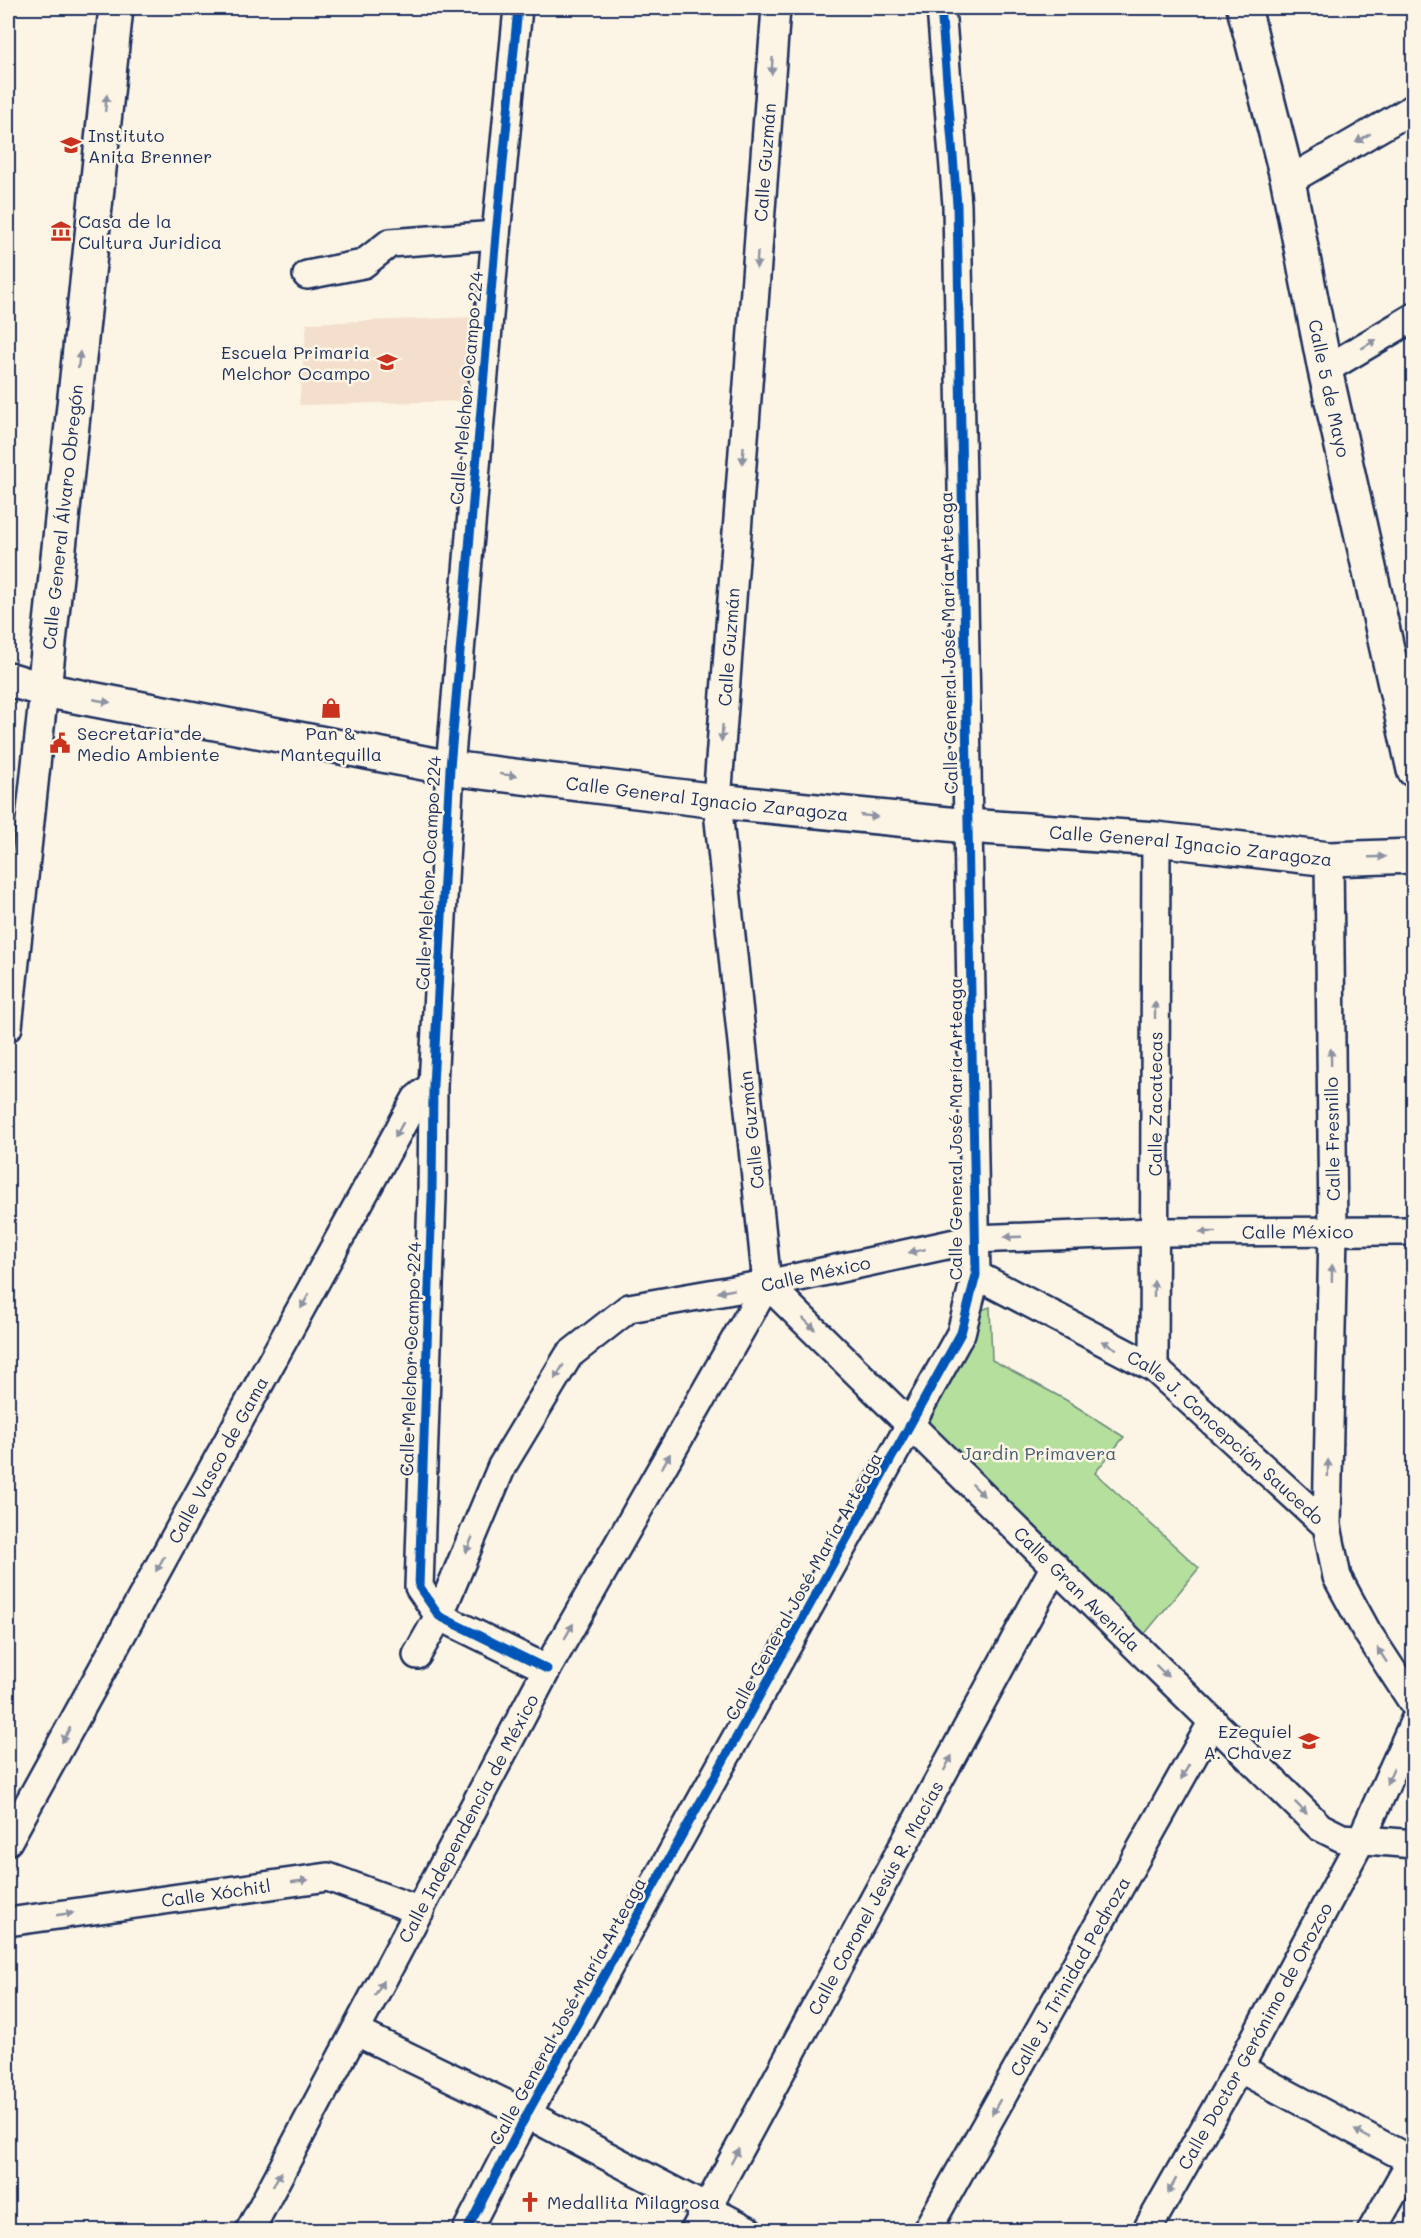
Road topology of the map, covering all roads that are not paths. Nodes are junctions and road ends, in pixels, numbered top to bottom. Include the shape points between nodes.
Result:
1 (116, 8) edge
2 (518, 8) edge
3 (776, 8) edge
4 (941, 8) edge
5 (1245, 8) edge
6 (1413, 108) edge
7 (1288, 182) junction
8 (496, 235) junction
9 (307, 275) dead end
10 (1413, 317) edge
11 (1325, 370) junction
12 (8, 679) edge
13 (44, 690) junction
14 (1413, 766) edge
15 (450, 768) junction
16 (717, 801) junction
17 (968, 826) junction
18 (1156, 839) junction
19 (1413, 856) edge
20 (1329, 859) junction
21 (8, 1013) edge
22 (434, 1084) junction
23 (1333, 1231) junction
24 (1413, 1231) edge
25 (1154, 1232) junction
26 (974, 1239) junction
27 (976, 1275) junction
28 (767, 1284) junction
29 (1154, 1368) junction
30 (912, 1424) junction
31 (1327, 1526) junction
32 (1055, 1566) junction
33 (439, 1616) junction
34 (417, 1655) dead end
35 (548, 1669) junction
36 (1413, 1704) edge
37 (1213, 1721) junction
38 (1413, 1722) edge
39 (1362, 1840) junction
40 (8, 1841) edge
41 (1413, 1844) edge
42 (420, 1911) junction
43 (8, 1922) edge
44 (357, 2032) junction
45 (1239, 2068) junction
46 (527, 2114) junction
47 (1413, 2159) edge
48 (701, 2219) edge
49 (250, 2230) edge
50 (467, 2230) edge
51 (748, 2230) edge
52 (927, 2230) edge
53 (1147, 2230) edge
54 (1372, 2230) edge

13 -> 1 main road, Calle General Álvaro Obregón
2 - 8 street, Calle Melchor Ocampo 224
3 -> 16 street, Calle Guzmán
4 - 17 street, Calle General José María Arteaga via 957,205
5 - 7 main road, Calle 5 de Mayo
6 -> 7 street
7 - 11 main road, Calle 5 de Mayo
8 - 9 street via 390,243 363,264
8 - 15 street, Calle Melchor Ocampo 224
11 -> 10 street
11 - 14 main road, Calle 5 de Mayo
12 - 13 main road, Calle General Ignacio Zaragoza
13 -> 15 main road, Calle General Ignacio Zaragoza
13 - 21 street, Calle General Álvaro Obregón
15 -> 16 main road, Calle General Ignacio Zaragoza
15 - 22 street, Calle Melchor Ocampo 224
16 -> 17 main road, Calle General Ignacio Zaragoza
16 - 28 street, Calle Guzmán
17 - 18 main road, Calle General Ignacio Zaragoza
17 - 26 street, Calle General José María Arteaga
18 - 20 main road, Calle General Ignacio Zaragoza
25 -> 18 street, Calle Zacatecas
20 -> 19 main road, Calle General Ignacio Zaragoza
23 -> 20 street, Calle Fresnillo
22 - 33 street, Calle Melchor Ocampo 224 via 419,1587
22 -> 40 street, Calle Vasco de Gama via 410,1109
23 - 24 street, Calle México
23 -> 25 street, Calle México
31 -> 23 street, Calle Fresnillo
25 -> 26 street, Calle México
29 -> 25 street, Calle Zacatecas
26 - 27 street, Calle General José María Arteaga
26 -> 28 street, Calle México
29 -> 27 street, Calle J. Concepción Saucedo
27 - 30 street, Calle General José María Arteaga via 961,1333
28 -> 30 street, Calle Gran Avenida
28 -> 33 street, Calle México via 629,1308 569,1355 502,1466
35 -> 28 street, Calle Independencia de México
29 - 31 street, Calle J. Concepción Saucedo
30 -> 32 street, Calle Gran Avenida
30 - 46 street, Calle General José María Arteaga
36 -> 31 street, Calle J. Concepción Saucedo via 1337,1577
32 -> 37 street, Calle Gran Avenida
48 -> 32 street, Calle Coronel Jesús R. Macías
33 - 34 street, Calle México
33 - 35 street, Calle Melchor Ocampo 224
35 - 42 street, Calle Independencia de México
37 -> 39 street, Calle Gran Avenida via 1320,1827 1342,1838
37 -> 52 street, Calle J. Trinidad Pedroza
38 -> 39 street, Calle Doctor Gerónimo de Orozco
39 - 41 street, Calle Gran Avenida
39 - 45 street, Calle Doctor Gerónimo de Orozco
43 -> 42 street, Calle Xóchitl via 328,1877
44 -> 42 street, Calle Independencia de México
44 - 46 street
49 -> 44 street, Calle Independencia de México
47 -> 45 street
45 -> 53 street, Calle Doctor Gerónimo de Orozco
46 - 48 street
46 - 50 street, Calle General José María Arteaga
47 - 54 street
48 - 51 street

